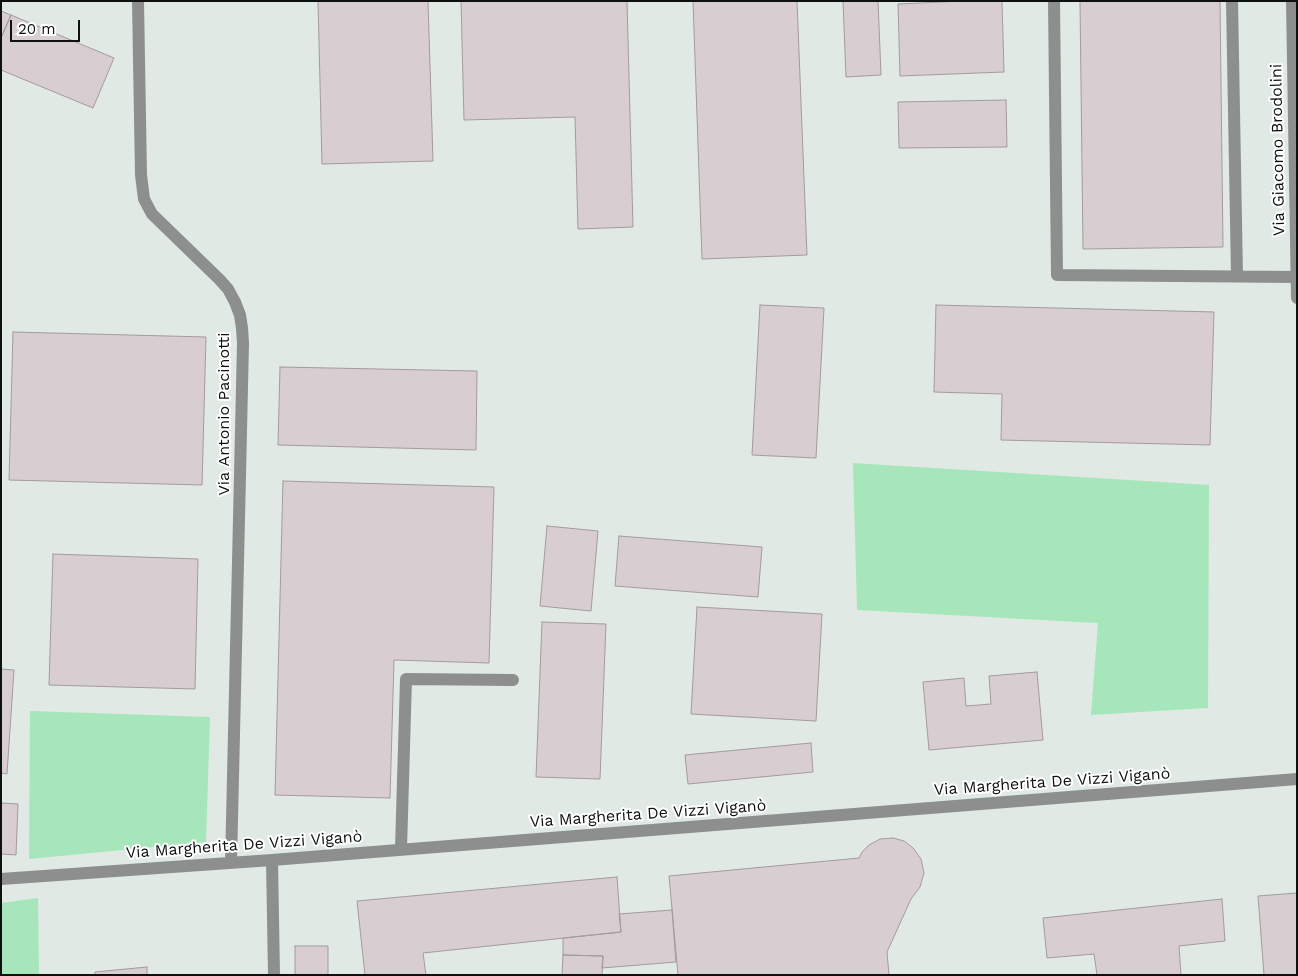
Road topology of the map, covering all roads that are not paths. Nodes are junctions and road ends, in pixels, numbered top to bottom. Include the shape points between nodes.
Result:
1 (138, 1) edge
2 (1054, 1) edge
3 (1232, 1) edge
4 (1292, 1) edge
5 (1237, 276) junction
6 (1296, 277) edge
7 (1297, 298) edge
8 (513, 680) dead end
9 (1297, 779) edge
10 (401, 849) junction
11 (272, 860) junction
12 (231, 863) junction
13 (1, 879) edge
14 (274, 975) edge

1 - 12 street, Via Antonio Pacinotti via 144,199 152,214 228,289 240,315 242,328
2 - 5 street via 1057,275
3 - 5 street
4 - 6 street, Via Giacomo Brodolini
5 - 6 street
6 - 7 street, Via Giacomo Brodolini
8 - 10 street via 406,680
9 - 10 street, Via Margherita De Vizzi Viganò
10 - 11 street, Via Margherita De Vizzi Viganò
11 - 12 street, Via Margherita De Vizzi Viganò
11 - 14 street
12 - 13 street, Via Margherita De Vizzi Viganò

